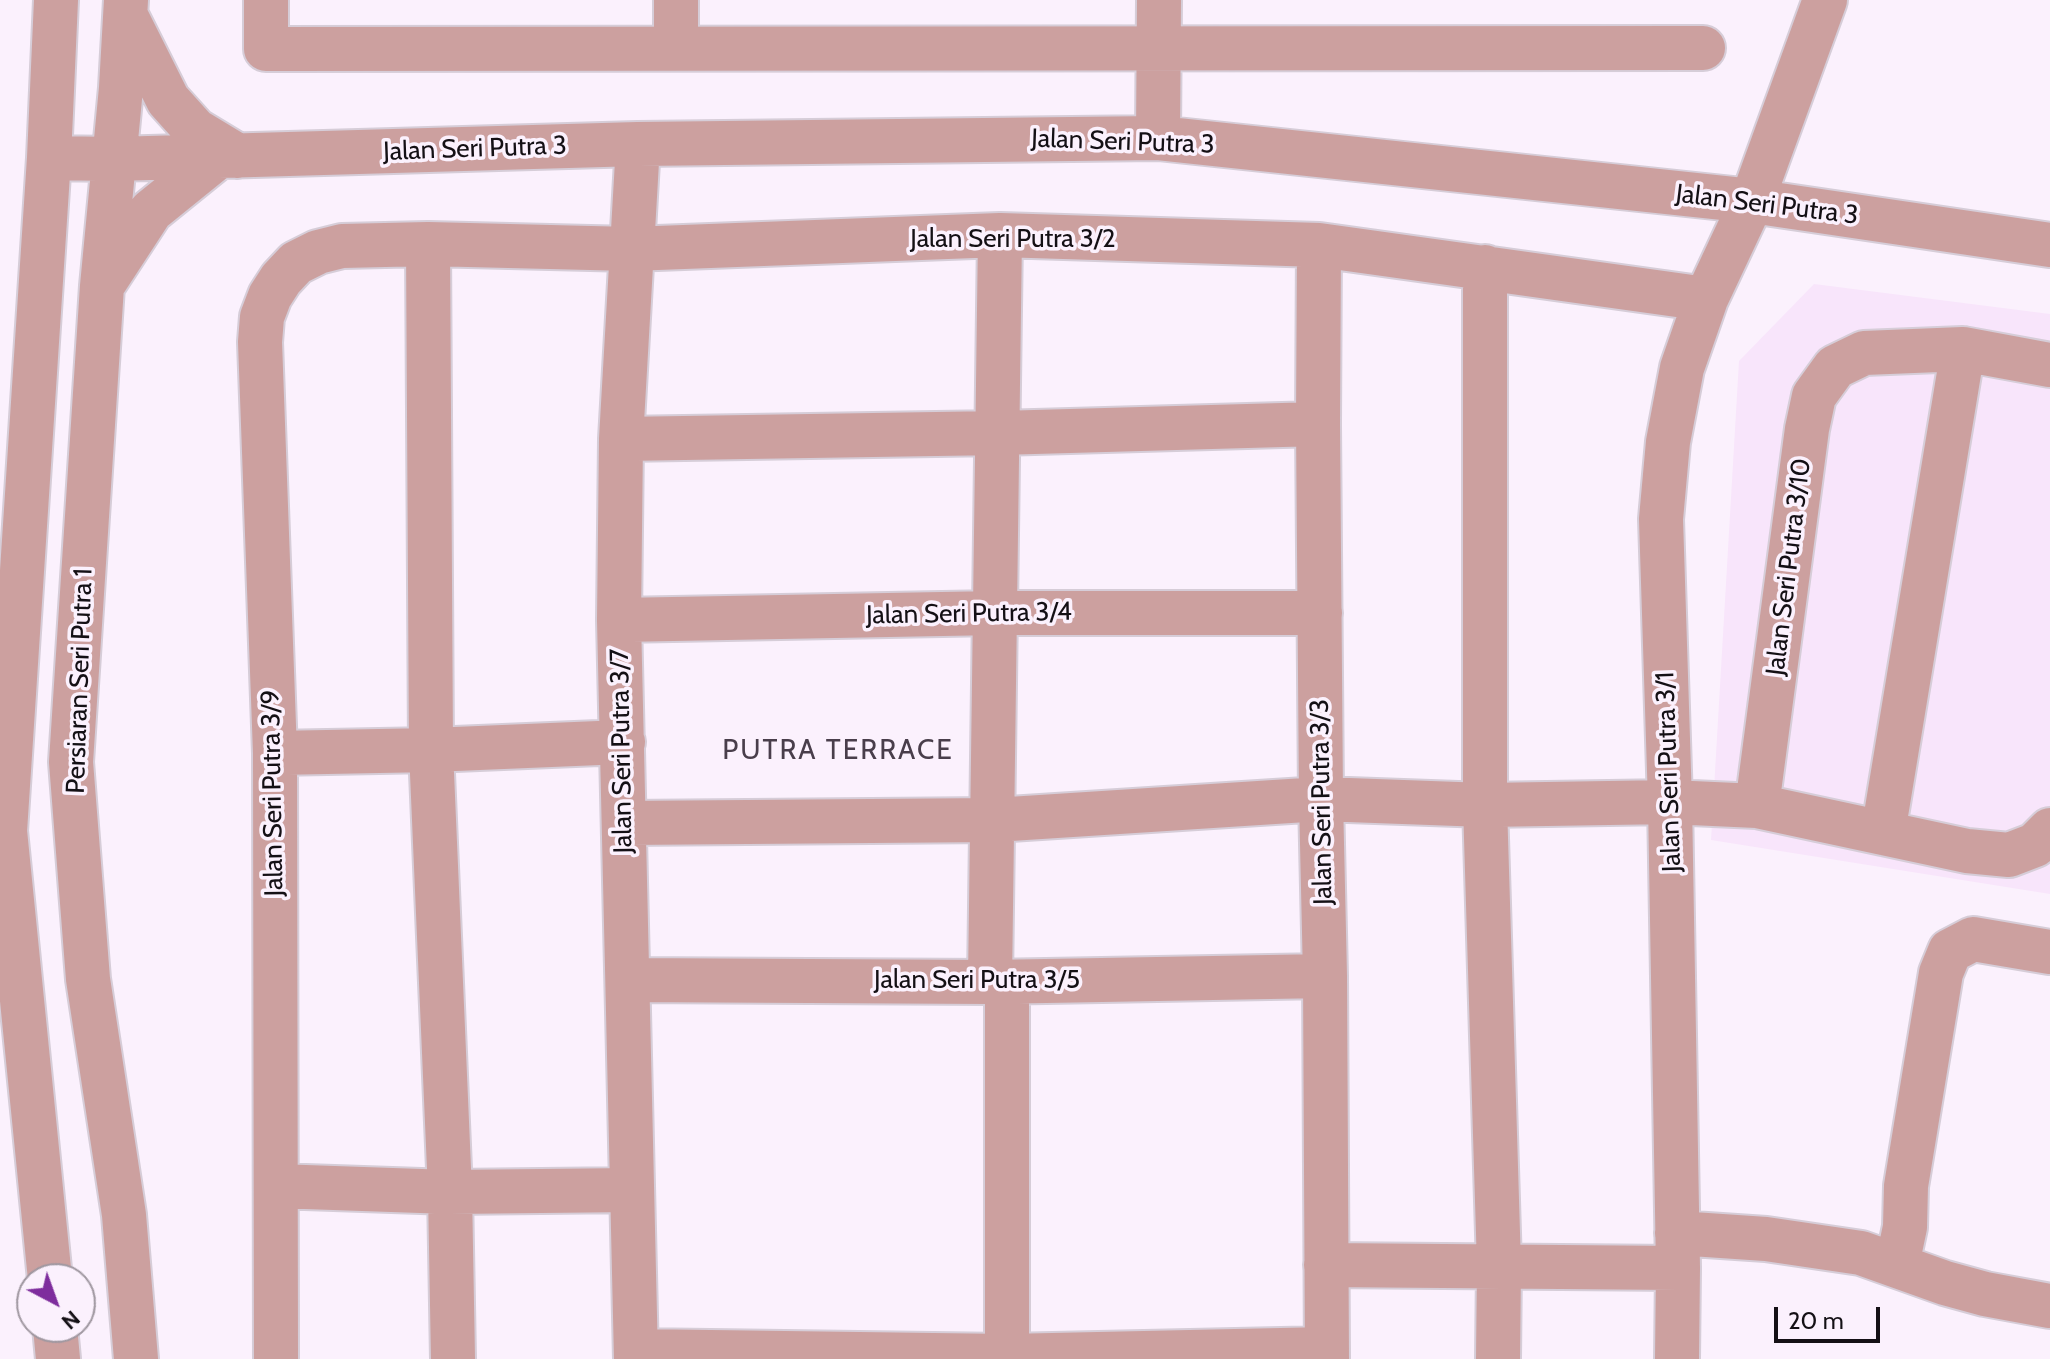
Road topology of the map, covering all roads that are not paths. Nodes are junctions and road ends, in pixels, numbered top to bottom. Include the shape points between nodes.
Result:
1 (56, 0) edge
2 (266, 0) edge
3 (676, 0) edge
4 (1159, 0) edge
5 (1825, 0) edge
6 (126, 8) edge
7 (676, 48) junction
8 (1159, 48) junction
9 (1703, 48) dead end
10 (1158, 138) junction
11 (638, 144) junction
12 (228, 156) junction
13 (49, 158) junction
14 (114, 159) junction
15 (1752, 201) junction
16 (1000, 235) junction
17 (428, 244) junction
18 (1319, 245) junction
19 (2050, 245) edge
20 (631, 249) junction
21 (318, 252) joint
22 (1485, 267) junction
23 (102, 286) junction
24 (1706, 299) junction
25 (1963, 349) junction
26 (2050, 365) edge
27 (1318, 424) junction
28 (999, 433) junction
29 (621, 439) junction
30 (996, 613) junction
31 (1320, 613) junction
32 (619, 620) junction
33 (623, 742) junction
34 (431, 750) junction
35 (275, 753) junction
36 (1321, 799) junction
37 (1670, 802) junction
38 (1485, 805) junction
39 (1757, 806) junction
40 (994, 820) junction
41 (624, 823) junction
42 (2050, 830) edge
43 (1883, 833) junction
44 (2050, 952) edge
45 (1325, 976) junction
46 (628, 980) junction
47 (998, 982) junction
48 (276, 1186) junction
49 (632, 1190) junction
50 (450, 1192) junction
51 (1678, 1250) junction
52 (48, 1263) edge
53 (1326, 1265) junction
54 (1897, 1265) junction
55 (1499, 1266) junction
56 (2050, 1306) edge
57 (1327, 1354) edge
58 (636, 1355) edge
59 (1007, 1358) edge
60 (136, 1359) edge
61 (276, 1359) edge
62 (453, 1359) edge
63 (1498, 1359) edge
64 (1677, 1359) edge

1 - 13 street
2 - 7 street via 266,49
3 - 7 street
4 - 8 street
5 - 15 street, Jalan Seri Putra 3/1
6 - 12 street via 168,100
6 - 14 street, Persiaran Seri Putra 1
7 - 8 street
8 - 9 street
8 - 10 street
10 - 11 street, Jalan Seri Putra 3
10 - 15 street, Jalan Seri Putra 3
11 - 12 street, Jalan Seri Putra 3
11 - 20 street, Jalan Seri Putra 3/7
12 - 14 street, Jalan Seri Putra 3
12 - 23 street via 151,211
13 - 14 street, Jalan Seri Putra 3
13 - 52 street via 5,831
14 - 23 street, Persiaran Seri Putra 1
15 - 19 street, Jalan Seri Putra 3
15 - 24 street, Jalan Seri Putra 3/1
16 - 18 street, Jalan Seri Putra 3/2
16 - 20 street, Jalan Seri Putra 3/2
16 - 28 street
17 - 20 street, Jalan Seri Putra 3/2
17 - 21 street, Jalan Seri Putra 3/2 via 342,246
17 - 34 street
18 - 22 street, Jalan Seri Putra 3/2
18 - 27 street, Jalan Seri Putra 3/3
20 - 29 street, Jalan Seri Putra 3/7
21 - 35 street, Jalan Seri Putra 3/9 via 296,263 281,279 262,317
22 - 24 street, Jalan Seri Putra 3/2
22 - 38 street
23 - 60 street, Persiaran Seri Putra 1 via 71,762 88,979 124,1215
24 - 37 street, Jalan Seri Putra 3/1 via 1682,368 1661,519
25 - 26 street
25 - 39 street, Jalan Seri Putra 3/10 via 1864,353 1835,367 1814,396
25 - 43 street
27 - 28 street
27 - 31 street, Jalan Seri Putra 3/3
28 - 29 street
28 - 30 street
29 - 32 street, Jalan Seri Putra 3/7
30 - 31 street, Jalan Seri Putra 3/4
30 - 32 street, Jalan Seri Putra 3/4
30 - 40 street
31 - 36 street, Jalan Seri Putra 3/3
32 - 33 street, Jalan Seri Putra 3/7
33 - 34 street
33 - 41 street, Jalan Seri Putra 3/7
34 - 35 street
34 - 50 street
35 - 48 street, Jalan Seri Putra 3/9
36 - 38 street
36 - 40 street
36 - 45 street, Jalan Seri Putra 3/3
37 - 38 street
37 - 39 street
37 - 51 street, Jalan Seri Putra 3/1
38 - 55 street
39 - 43 street
40 - 41 street
40 - 47 street
41 - 46 street, Jalan Seri Putra 3/7
42 - 43 street via 2035,845 2009,855
44 - 54 street via 1973,939 1950,951 1941,973
45 - 47 street, Jalan Seri Putra 3/5
45 - 53 street, Jalan Seri Putra 3/3
46 - 47 street, Jalan Seri Putra 3/5
46 - 49 street, Jalan Seri Putra 3/7
47 - 59 street
48 - 50 street
48 - 61 street, Jalan Seri Putra 3/9
49 - 50 street
49 - 58 street, Jalan Seri Putra 3/7
50 - 62 street
51 - 54 street via 1766,1239 1861,1253
51 - 55 street
51 - 64 street, Jalan Seri Putra 3/1
53 - 55 street
53 - 57 street, Jalan Seri Putra 3/3
54 - 56 street via 1972,1291
55 - 63 street
57 - 59 street
58 - 59 street

